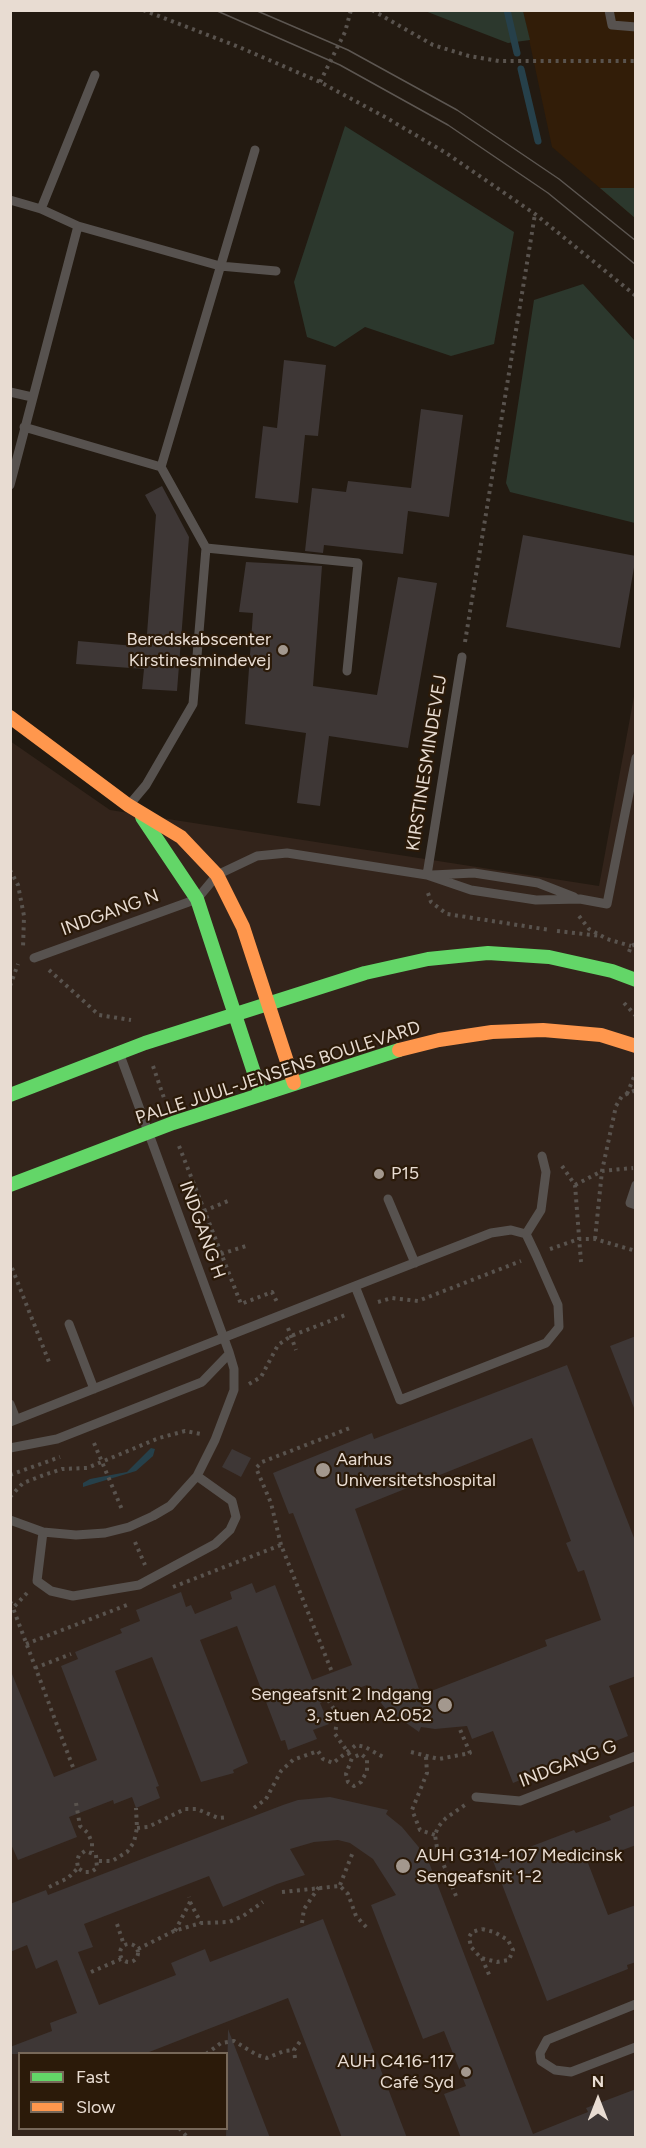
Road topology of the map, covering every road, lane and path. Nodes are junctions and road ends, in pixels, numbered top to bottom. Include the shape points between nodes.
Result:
1 (143, 10) edge
2 (351, 10) edge
3 (372, 10) edge
4 (609, 10) edge
5 (636, 27) edge
6 (636, 61) edge
7 (95, 75) dead end
8 (320, 82) junction
9 (255, 150) dead end
10 (10, 200) edge
11 (41, 209) junction
12 (535, 214) junction
13 (78, 226) junction
14 (220, 267) junction
15 (276, 271) dead end
16 (636, 296) edge
17 (10, 392) edge
18 (32, 398) junction
19 (24, 427) junction
20 (161, 467) junction
21 (10, 485) edge
22 (206, 548) junction
23 (462, 657) joint
24 (347, 671) dead end
25 (10, 717) edge
26 (636, 758) edge
27 (128, 805) junction
28 (140, 814) junction
29 (10, 870) edge
30 (217, 875) junction
31 (427, 875) junction
32 (197, 899) junction
33 (580, 899) junction
34 (601, 936) junction
35 (631, 946) dead end
36 (34, 958) joint
37 (636, 980) edge
38 (10, 986) edge
39 (269, 1003) junction
40 (235, 1014) junction
41 (145, 1043) junction
42 (636, 1046) edge
43 (119, 1053) junction
44 (636, 1072) edge
45 (294, 1083) junction
46 (636, 1090) edge
47 (261, 1094) junction
48 (627, 1094) junction
49 (10, 1095) edge
50 (173, 1123) junction
51 (150, 1132) junction
52 (542, 1156) joint
53 (636, 1168) edge
54 (602, 1171) junction
55 (10, 1185) edge
56 (575, 1185) junction
57 (636, 1185) edge
58 (388, 1199) dead end
59 (228, 1201) dead end
60 (636, 1205) edge
61 (204, 1211) junction
62 (526, 1234) junction
63 (579, 1239) junction
64 (595, 1239) junction
65 (246, 1246) dead end
66 (636, 1251) edge
67 (221, 1254) junction
68 (536, 1255) junction
69 (581, 1262) dead end
70 (415, 1263) junction
71 (12, 1268) dead end
72 (355, 1286) junction
73 (364, 1308) junction
74 (282, 1315) junction
75 (69, 1324) dead end
76 (291, 1336) junction
77 (223, 1338) junction
78 (296, 1350) dead end
79 (229, 1354) junction
80 (48, 1362) dead end
81 (94, 1389) junction
82 (234, 1390) junction
83 (10, 1404) edge
84 (13, 1420) edge
85 (350, 1428) dead end
86 (105, 1439) dead end
87 (215, 1440) junction
88 (94, 1443) junction
89 (10, 1448) edge
90 (84, 1448) dead end
91 (63, 1456) dead end
92 (104, 1462) junction
93 (10, 1475) edge
94 (197, 1476) junction
95 (10, 1497) edge
96 (10, 1520) edge
97 (129, 1527) junction
98 (44, 1532) junction
99 (281, 1545) junction
100 (150, 1580) junction
101 (37, 1581) junction
102 (10, 1601) edge
103 (135, 1602) dead end
104 (13, 1608) junction
105 (26, 1644) junction
106 (71, 1654) dead end
107 (35, 1668) junction
108 (332, 1672) dead end
109 (328, 1700) dead end
110 (459, 1727) dead end
111 (347, 1750) junction
112 (370, 1752) junction
113 (411, 1752) dead end
114 (636, 1756) edge
115 (426, 1757) junction
116 (352, 1758) junction
117 (385, 1758) dead end
118 (367, 1759) junction
119 (74, 1770) dead end
120 (476, 1797) joint
121 (76, 1803) dead end
122 (136, 1808) dead end
123 (254, 1808) dead end
124 (228, 1817) dead end
125 (137, 1828) junction
126 (435, 1836) junction
127 (92, 1852) junction
128 (353, 1852) dead end
129 (99, 1861) junction
130 (78, 1868) junction
131 (298, 1881) dead end
132 (340, 1886) junction
133 (49, 1887) dead end
134 (319, 1887) junction
135 (301, 1888) junction
136 (282, 1892) dead end
137 (456, 1896) dead end
138 (263, 1902) dead end
139 (201, 1923) junction
140 (302, 1923) dead end
141 (117, 1924) dead end
142 (368, 1929) dead end
143 (174, 1931) junction
144 (124, 1945) junction
145 (138, 1949) junction
146 (481, 1958) junction
147 (121, 1959) junction
148 (91, 1972) dead end
149 (490, 1977) dead end
150 (636, 2004) edge
151 (301, 2040) dead end
152 (636, 2047) edge
153 (294, 2050) junction
154 (209, 2052) edge
155 (295, 2058) dead end

1 - 8 path
2 - 8 path via 345,32
3 - 6 path via 433,45 469,56 499,61
4 - 5 lane via 612,25
7 - 11 lane
8 - 12 path via 446,153
9 - 14 lane
10 - 11 lane
11 - 13 lane
12 - 16 path
12 - 23 path
13 - 14 lane
13 - 18 lane
14 - 15 lane
14 - 20 lane
17 - 18 lane
18 - 19 lane
19 - 20 lane
19 - 21 lane
20 - 22 lane
22 - 24 lane via 358,563
22 - 27 lane via 193,704 146,785
23 - 31 lane, KIRSTINESMINDEVEJ
25 - 27 street
26 - 33 lane via 607,904
27 - 28 street
28 - 30 street via 181,837
28 - 32 street
29 - 38 path via 18,885 24,916 23,948
30 - 31 lane, KIRSTINESMINDEVEJ via 257,856 286,853
30 - 32 lane, KIRSTINESMINDEVEJ
30 - 39 street via 243,927
31 - 33 lane via 471,890 536,900
31 - 33 lane via 474,873 538,883
31 - 34 path via 431,902 447,914
32 - 36 lane, INDGANG N
32 - 40 street
33 - 34 path via 579,915 589,929
34 - 35 path
36 - 41 path via 99,1015 135,1020
37 - 39 street via 549,957 488,953 428,959 365,973
39 - 40 street
39 - 45 street
40 - 41 street
40 - 47 street
41 - 43 street
41 - 50 path
42 - 45 street, PALLE JUUL-JENSENS BOULEVARD via 601,1035 543,1030 492,1032 406,1048
43 - 49 street
43 - 51 lane, INDGANG H
44 - 48 path
45 - 47 street, PALLE JUUL-JENSENS BOULEVARD
46 - 48 path
47 - 50 street, PALLE JUUL-JENSENS BOULEVARD
48 - 54 path via 616,1106
50 - 51 street, PALLE JUUL-JENSENS BOULEVARD
50 - 61 path
51 - 55 street, PALLE JUUL-JENSENS BOULEVARD
51 - 77 lane, INDGANG H
52 - 56 path via 558,1159
52 - 62 lane via 546,1172 541,1210
53 - 54 path
54 - 56 path
54 - 64 path
56 - 63 path
57 - 60 lane via 630,1203
58 - 70 lane
59 - 61 path
61 - 67 path
62 - 68 lane
62 - 70 lane via 511,1230 491,1233
63 - 64 path
63 - 68 path
63 - 69 path
64 - 66 path
65 - 67 path
67 - 74 path via 241,1304 272,1292
68 - 73 path via 418,1301 392,1298
68 - 73 lane via 558,1305 559,1327 554,1336 546,1343 400,1400
70 - 72 lane
71 - 80 path
72 - 73 lane
72 - 74 lane
73 - 76 path
74 - 76 path
74 - 77 lane
75 - 81 lane
76 - 78 path
76 - 82 path via 278,1345 261,1377
77 - 79 lane, INDGANG H
77 - 81 lane
79 - 82 lane, INDGANG H
79 - 89 lane via 202,1382 57,1439
81 - 84 lane
82 - 87 lane
83 - 84 lane
85 - 99 path via 262,1462 256,1468 271,1503
86 - 88 path
87 - 92 path via 186,1431 159,1438
87 - 94 lane
88 - 90 path
88 - 92 path
91 - 93 path
92 - 95 path via 44,1475 23,1483
92 - 97 path
94 - 97 lane via 170,1506
94 - 100 lane via 232,1501 236,1517 231,1530 216,1544
96 - 98 lane
97 - 98 lane via 76,1535
97 - 100 path
98 - 101 lane
99 - 100 path via 156,1594
99 - 108 path
100 - 101 lane via 129,1588 73,1596 51,1591
101 - 104 path
102 - 104 path
103 - 105 path
104 - 105 path
105 - 107 path
106 - 107 path
107 - 119 path
109 - 111 path via 338,1715 335,1734
110 - 115 path via 470,1753 439,1759
111 - 112 path via 356,1745
111 - 116 path
111 - 123 path via 333,1763 323,1759 318,1751 293,1760 281,1771 266,1799
112 - 117 path
112 - 118 path
113 - 115 path
114 - 120 lane, INDGANG G via 520,1801
115 - 126 path via 427,1773 412,1810 420,1830
116 - 118 path via 361,1754
116 - 118 path via 346,1774 354,1786 367,1771
120 - 126 path via 446,1818
121 - 127 path via 80,1826 88,1833
122 - 125 path
124 - 125 path via 185,1809 148,1827
125 - 129 path via 128,1852 112,1861
126 - 137 path
127 - 129 path
127 - 130 path via 79,1855
128 - 132 path
129 - 130 path via 91,1872
130 - 133 path
131 - 135 path
132 - 134 path
132 - 142 path
134 - 135 path
134 - 140 path via 304,1909
135 - 136 path
138 - 139 path via 229,1922
139 - 143 path
139 - 143 path via 189,1899
141 - 144 path
143 - 145 path
144 - 145 path
144 - 147 path via 119,1954
145 - 147 path via 139,1955 131,1963
146 - 146 path via 510,1960 513,1950 508,1940 482,1929 469,1937 471,1947
146 - 149 path
147 - 148 path
150 - 152 lane via 547,2040 540,2053 541,2061 555,2070 572,2072
151 - 153 path
153 - 154 path via 267,2058 234,2041 221,2043
153 - 155 path

